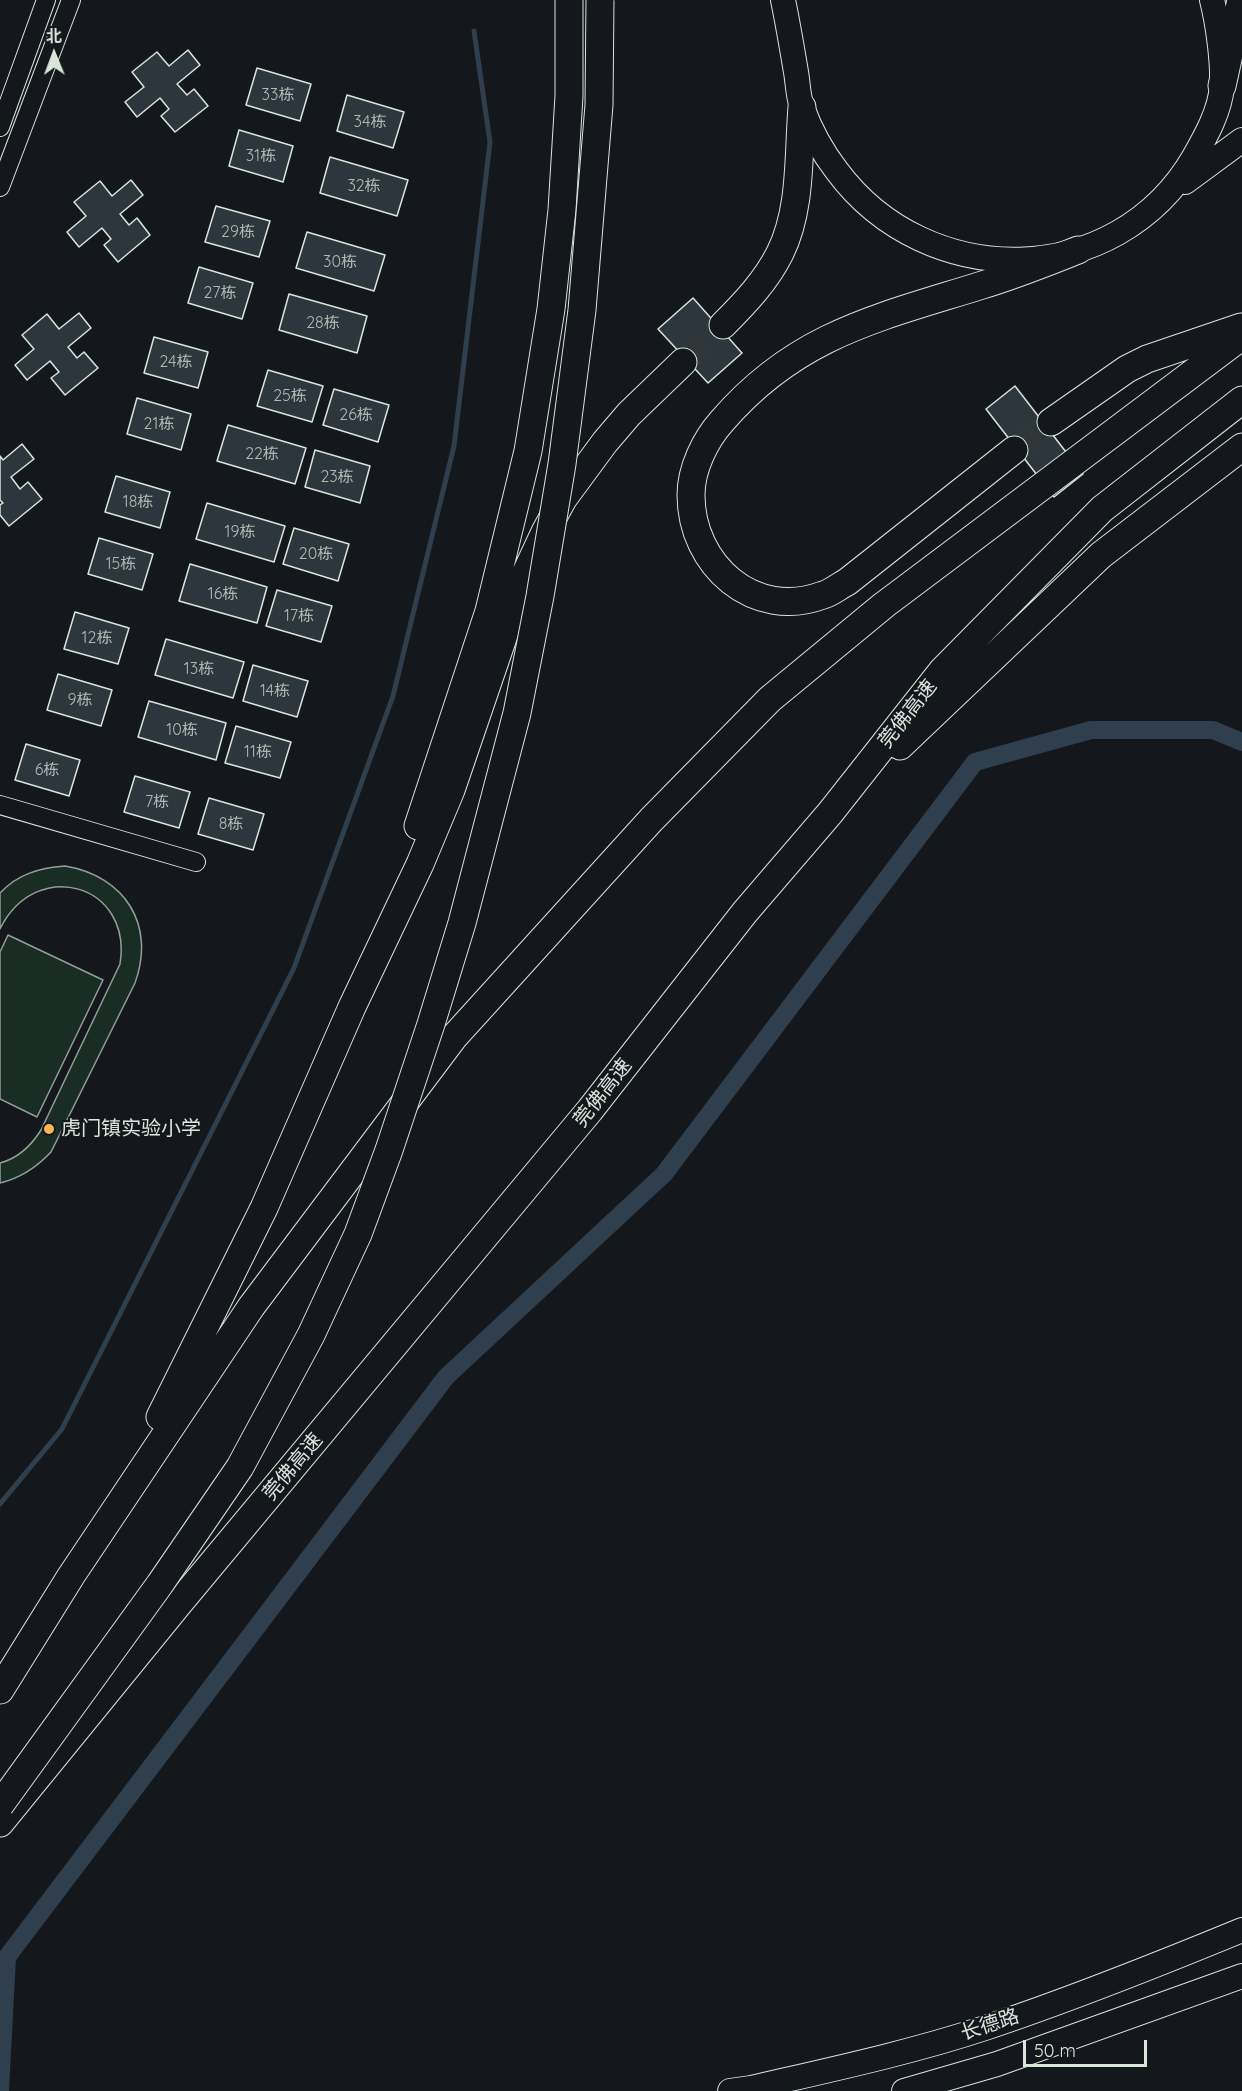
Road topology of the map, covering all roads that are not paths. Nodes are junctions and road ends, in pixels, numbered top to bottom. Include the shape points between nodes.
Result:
1 (46, 0) edge
2 (71, 0) edge
3 (569, 0) edge
4 (600, 0) edge
5 (783, 0) edge
6 (803, 0) edge
7 (1212, 0) edge
8 (1241, 0) edge
9 (790, 37) junction
10 (1222, 86) junction
11 (802, 106) junction
12 (0, 127) edge
13 (1242, 140) edge
14 (0, 187) edge
15 (1164, 198) junction
16 (1078, 250) junction
17 (723, 324) tunnel mouth
18 (1242, 327) edge
19 (1242, 336) edge
20 (683, 362) tunnel mouth
21 (1242, 400) edge
22 (1051, 422) tunnel mouth
23 (1242, 447) edge
24 (1014, 450) tunnel mouth
25 (0, 805) edge
26 (830, 813) junction
27 (196, 862) dead end
28 (352, 1007) junction
29 (71, 1576) junction
30 (0, 1690) edge
31 (0, 1805) edge
32 (0, 1823) edge
33 (1242, 1930) edge
34 (1242, 1976) edge
35 (730, 2091) edge
36 (904, 2091) edge

1 - 12 street
2 - 14 street
3 - 28 highway via 569,96 562,210 528,451 489,611 410,849
4 - 31 highway, bridge via 599,105 582,310 562,464 517,713 462,923 428,1034 358,1234 311,1335 240,1467
5 - 9 main road
6 - 9 main road
7 - 10 main road
8 - 10 highway
9 - 11 main road
10 - 15 main road via 1206,138
11 - 16 main road via 836,170 882,218 907,234 940,249 1006,261 1041,259
11 - 17 highway via 796,181 781,252 745,303
13 - 15 main road
15 - 16 main road via 1127,227
16 - 24 highway via 1019,274 851,327 790,359 742,400 710,437 700,457 691,493 696,531 719,571 752,596 798,601 823,595 847,582
18 - 22 highway via 1126,369
19 - 29 highway via 840,641 770,699 651,820 454,1037 251,1307
20 - 28 highway via 605,442 563,499 545,532 523,579 451,790
21 - 26 highway, 莞佛高速 via 1102,509 942,671
23 - 26 highway via 1101,555
25 - 27 street
26 - 32 highway, 莞佛高速 via 745,912 590,1110
28 - 29 highway via 264,1208 208,1322 161,1416
29 - 30 highway
33 - 35 main road, 长德路 via 1114,1983 984,2028 882,2058
34 - 36 main road, 长德路 via 997,2064

